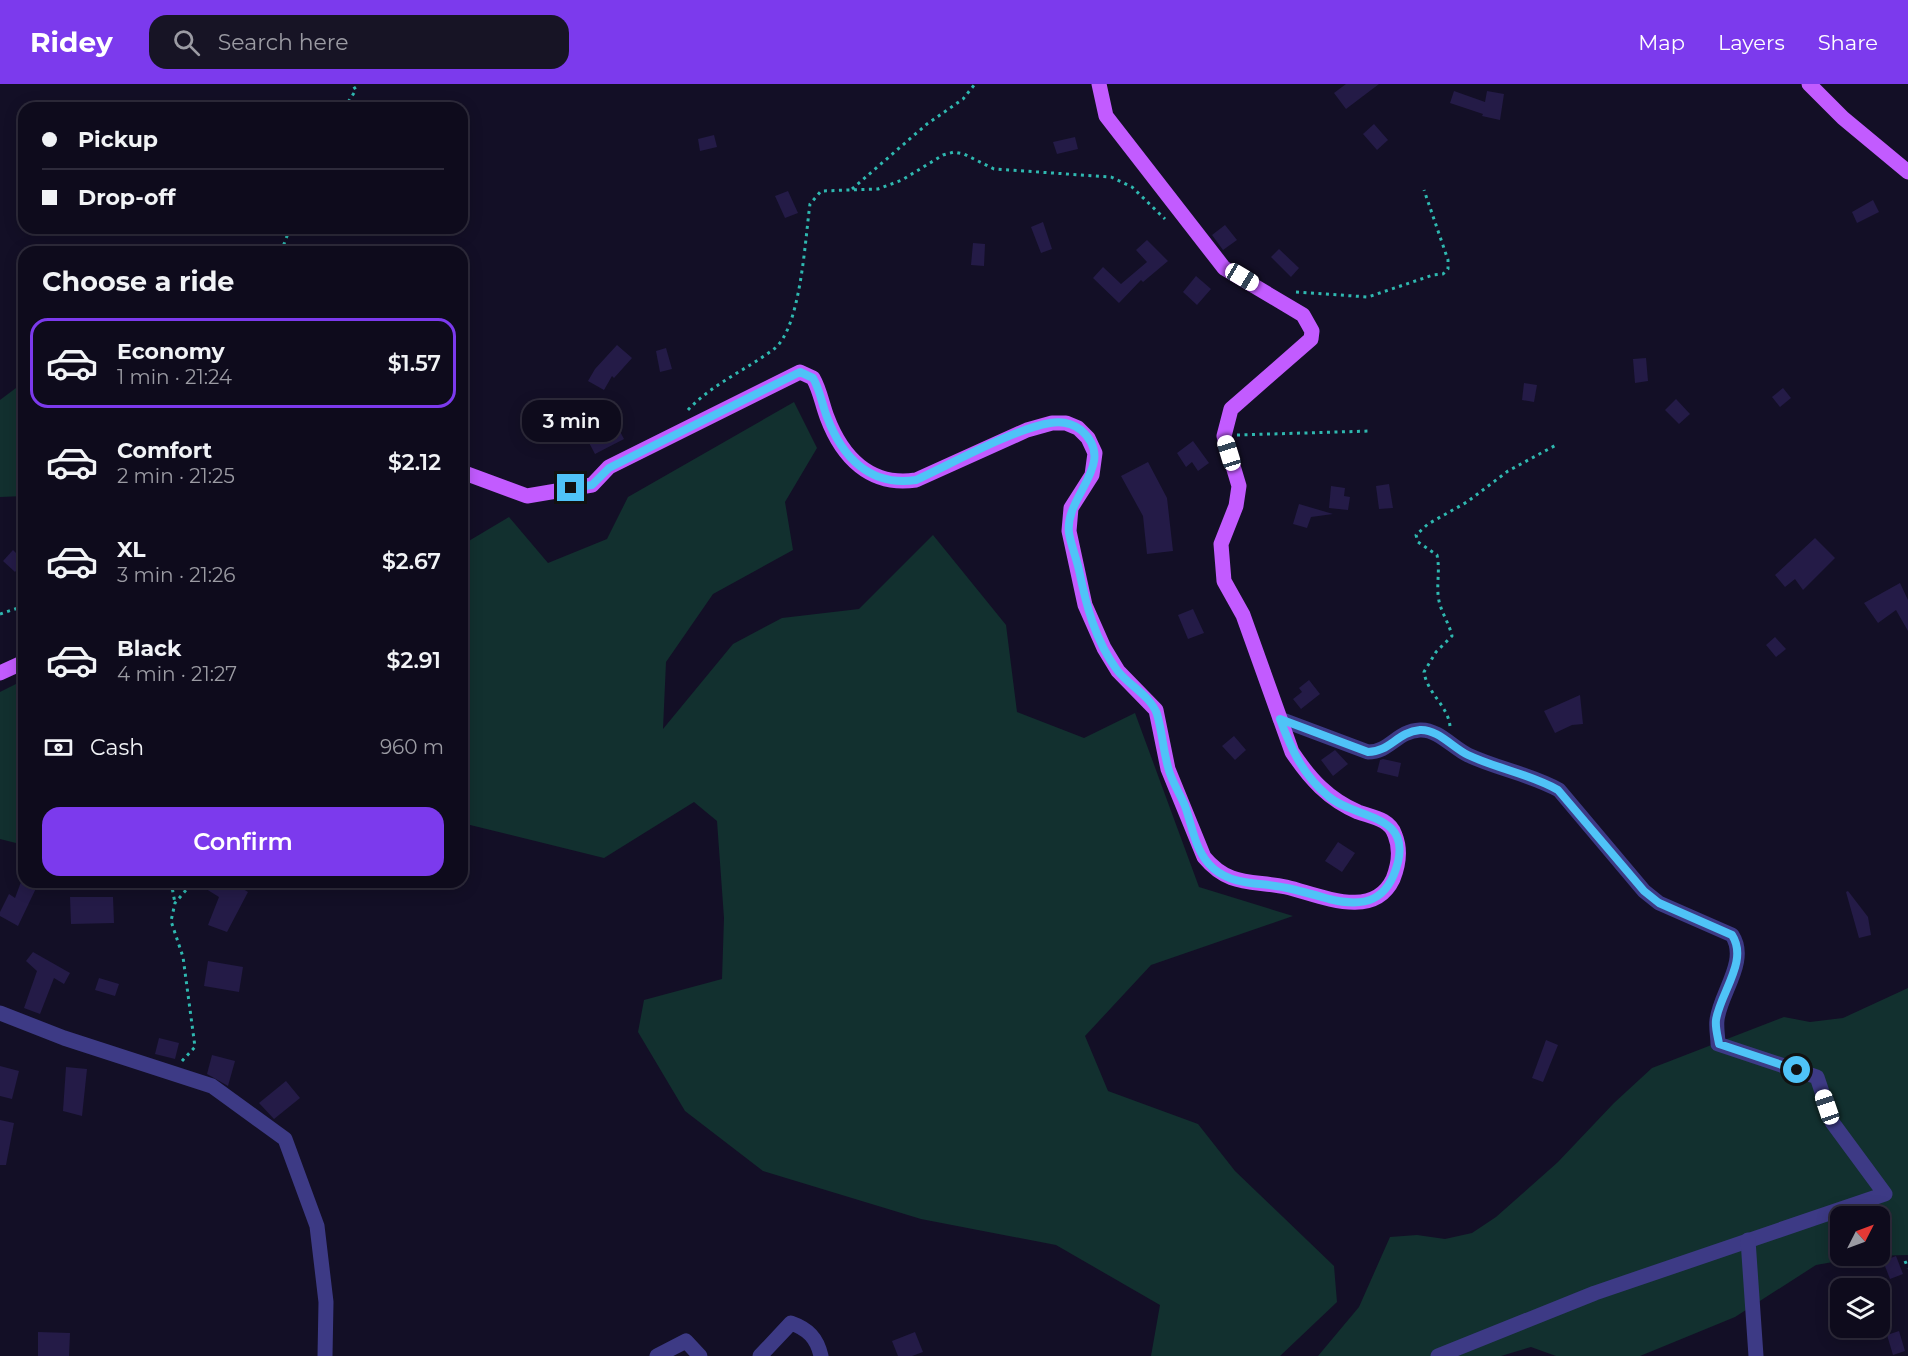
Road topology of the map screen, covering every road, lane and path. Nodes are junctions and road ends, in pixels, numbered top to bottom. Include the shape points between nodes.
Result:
1 (352, 84) edge
2 (975, 84) edge
3 (1809, 84) edge
4 (1099, 86) edge
5 (348, 102) edge
6 (1908, 172) edge
7 (1424, 190) dead end
8 (850, 191) junction
9 (1172, 225) dead end
10 (1286, 303) junction
11 (1371, 430) dead end
12 (680, 431) junction
13 (1224, 436) junction
14 (1556, 445) dead end
15 (468, 474) edge
16 (18, 608) edge
17 (0, 614) edge
18 (18, 665) edge
19 (0, 673) edge
20 (1280, 719) junction
21 (1448, 743) junction
22 (172, 888) edge
23 (188, 888) edge
24 (175, 903) junction
25 (0, 1013) edge
26 (170, 1072) junction
27 (1748, 1240) junction
28 (1905, 1261) dead end
29 (1908, 1268) edge
30 (325, 1356) edge
31 (657, 1356) edge
32 (700, 1356) edge
33 (760, 1356) edge
34 (821, 1356) edge
35 (1438, 1356) edge
36 (1756, 1356) edge

1 - 5 path via 356,90
2 - 8 path via 963,99 927,124
3 - 6 main road
4 - 10 main road via 1106,116 1224,268
7 - 10 path via 1448,260 1448,269 1443,274 1368,297 1295,292 1287,295
8 - 9 path via 878,189 894,183 954,152 994,169 1111,177 1132,187
8 - 12 path via 821,191 810,204 794,317 785,336 776,347 694,404 684,414
10 - 13 main road via 1310,323 1311,339 1231,409
11 - 13 path
12 - 15 main road via 609,468 592,485 528,496
12 - 20 main road via 800,372 813,378 839,444 858,466 898,483 916,480 1027,430 1052,423 1078,428 1095,453 1092,475 1071,508 1069,531 1085,605 1118,671 1156,710 1168,769 1204,857 1231,880 1284,887 1338,901 1362,903 1377,897 1388,888 1395,874 1400,852 1395,832 1387,822 1329,797 1292,752
13 - 20 main road via 1239,486 1236,506 1221,544 1224,581 1246,624
14 - 21 path via 1508,471 1416,536 1418,543 1437,555 1441,571 1438,593 1452,636 1431,658 1424,672 1432,694 1449,720
16 - 17 path
18 - 19 main road
20 - 21 street via 1368,752 1379,752 1406,731 1434,732
21 - 27 street via 1558,790 1644,891 1659,903 1732,935 1738,945 1738,960 1716,1021 1719,1044 1817,1077 1832,1122 1885,1194
22 - 24 path
23 - 24 path
24 - 26 path via 171,921 183,957 195,1047
25 - 26 street
26 - 30 street via 212,1086 285,1138 317,1226 326,1302
27 - 35 street via 1595,1293
27 - 36 street
28 - 29 path
31 - 32 street via 686,1341
33 - 34 street via 791,1323 806,1328

